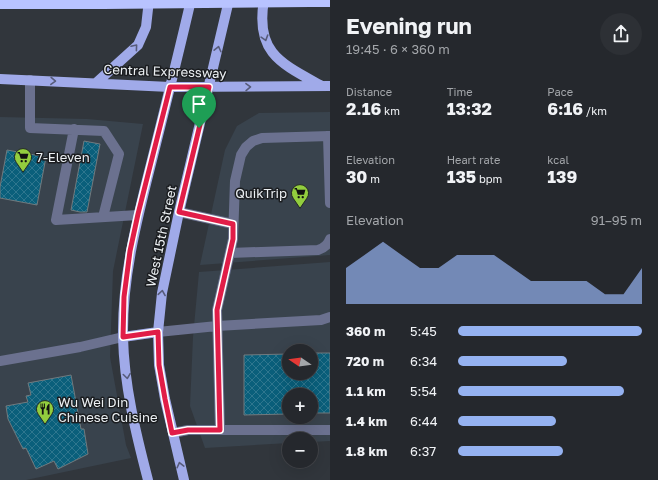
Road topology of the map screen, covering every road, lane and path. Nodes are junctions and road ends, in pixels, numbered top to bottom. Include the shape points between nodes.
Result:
1 (149, 0) edge
2 (191, 0) edge
3 (229, 0) edge
4 (264, 0) edge
5 (330, 0) edge
6 (310, 1) edge
7 (0, 3) edge
8 (0, 79) edge
9 (30, 80) junction
10 (96, 83) junction
11 (326, 86) edge
12 (170, 87) junction
13 (209, 87) junction
14 (74, 129) junction
15 (329, 136) edge
16 (330, 203) edge
17 (179, 212) junction
18 (138, 214) junction
19 (103, 217) junction
20 (233, 224) junction
21 (330, 239) edge
22 (230, 253) junction
23 (330, 317) edge
24 (217, 326) junction
25 (158, 332) junction
26 (123, 337) junction
27 (0, 361) edge
28 (220, 430) junction
29 (330, 430) edge
30 (172, 433) junction
31 (148, 480) edge
32 (184, 480) edge

10 -> 1 main road via 138,45 146,27
2 - 12 main road, West 15th Street
13 -> 3 main road, West 15th Street
4 -> 11 main road via 261,16 263,35 268,48 280,62
5 - 6 highway
6 - 7 highway, bridge
8 - 9 main road, Central Expressway
9 -> 10 main road, Central Expressway
9 - 14 lane via 30,128
10 - 12 main road, Central Expressway
13 -> 11 main road, Central Expressway
12 - 13 main road, Central Expressway
12 - 18 main road, West 15th Street
13 - 17 main road, West 15th Street
14 - 19 lane via 104,131 119,154
14 - 19 lane via 56,220
15 - 16 lane
15 - 20 lane via 253,140 241,155 236,175
17 - 20 lane
25 -> 17 main road, West 15th Street via 162,293
18 - 19 lane
18 - 26 main road, West 15th Street via 124,297
20 - 22 lane
21 - 22 lane via 324,248 318,250
22 - 24 lane via 217,310
23 - 24 lane via 321,320
24 - 25 lane
24 - 28 lane
25 - 26 main road
25 - 30 main road, West 15th Street via 159,365
26 - 27 lane
26 -> 31 main road, West 15th Street via 132,409
28 - 29 lane
28 - 30 lane
32 -> 30 main road, West 15th Street

